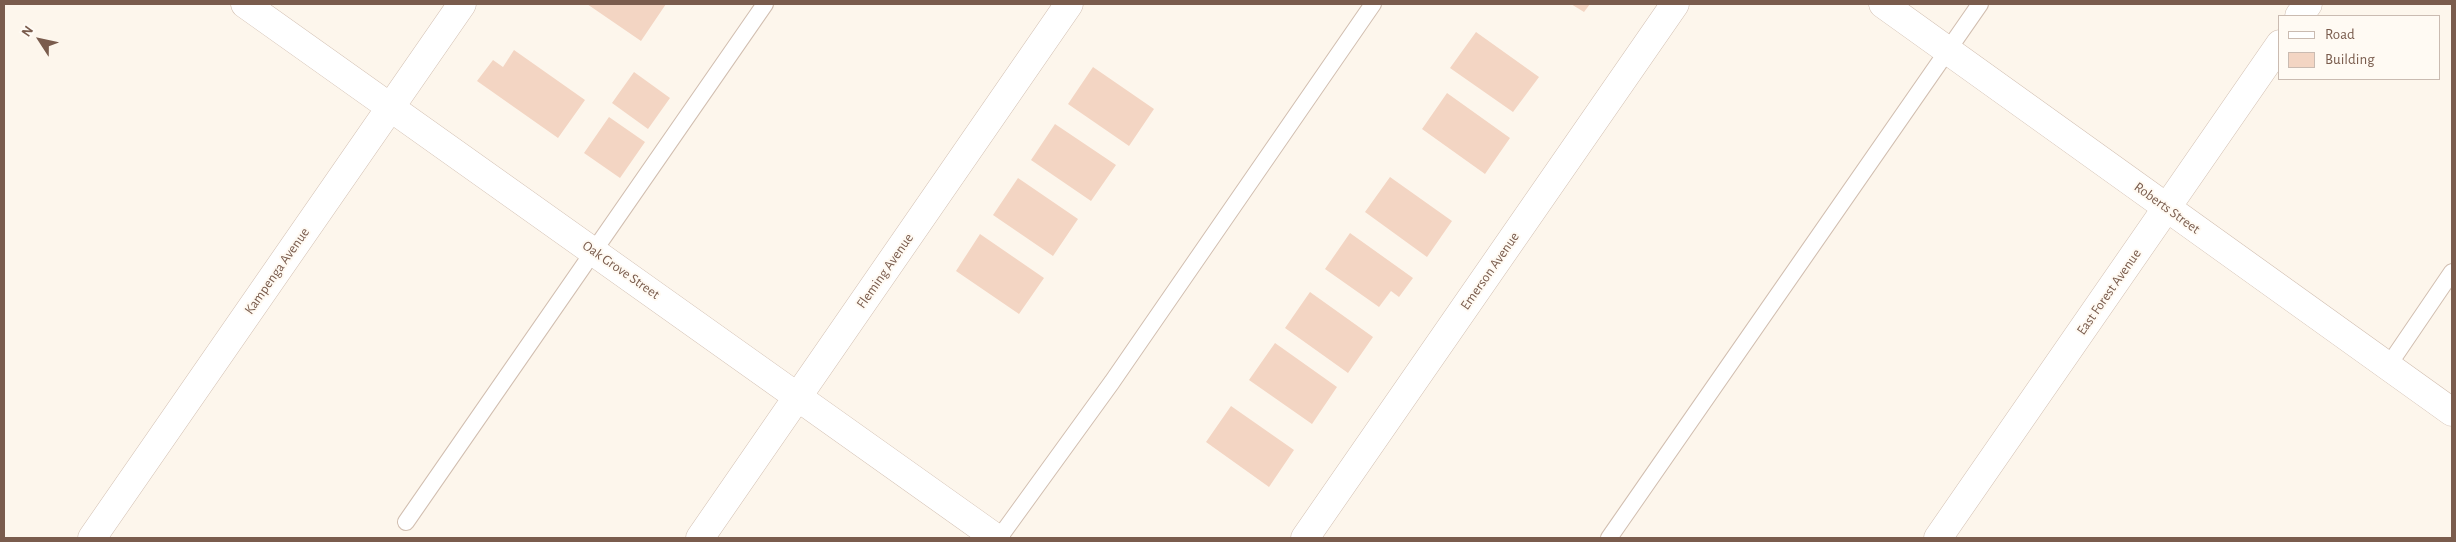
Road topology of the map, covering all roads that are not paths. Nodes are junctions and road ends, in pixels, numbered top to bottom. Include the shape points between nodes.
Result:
1 (245, 4) edge
2 (462, 4) edge
3 (765, 4) edge
4 (1069, 4) edge
5 (1373, 4) edge
6 (1675, 4) edge
7 (1883, 4) edge
8 (1980, 4) edge
9 (2308, 4) edge
10 (2300, 15) edge
11 (2278, 47) edge
12 (1948, 50) junction
13 (391, 107) junction
14 (2167, 208) junction
15 (594, 252) junction
16 (2452, 272) edge
17 (2388, 366) junction
18 (798, 397) junction
19 (2452, 412) edge
20 (406, 522) dead end
21 (92, 538) edge
22 (700, 538) edge
23 (998, 538) edge
24 (1306, 538) edge
25 (1609, 538) edge
26 (1938, 538) edge

1 - 13 street, Oak Grove Street
2 - 13 street, Kampenga Avenue
3 - 15 lane
4 - 18 street, Fleming Avenue
5 - 23 lane via 1112,382
6 - 24 street, Emerson Avenue
7 - 12 street, Roberts Street
8 - 12 lane
9 - 10 street
11 - 14 street, East Forest Avenue
12 - 14 street, Roberts Street
12 - 25 lane
13 - 15 street, Oak Grove Street
13 - 21 street, Kampenga Avenue
14 - 17 street, Roberts Street
14 - 26 street, East Forest Avenue
15 - 18 street, Oak Grove Street
15 - 20 lane
16 - 17 lane
17 - 19 street, Roberts Street
18 - 22 street, Fleming Avenue
18 - 23 street, Oak Grove Street

